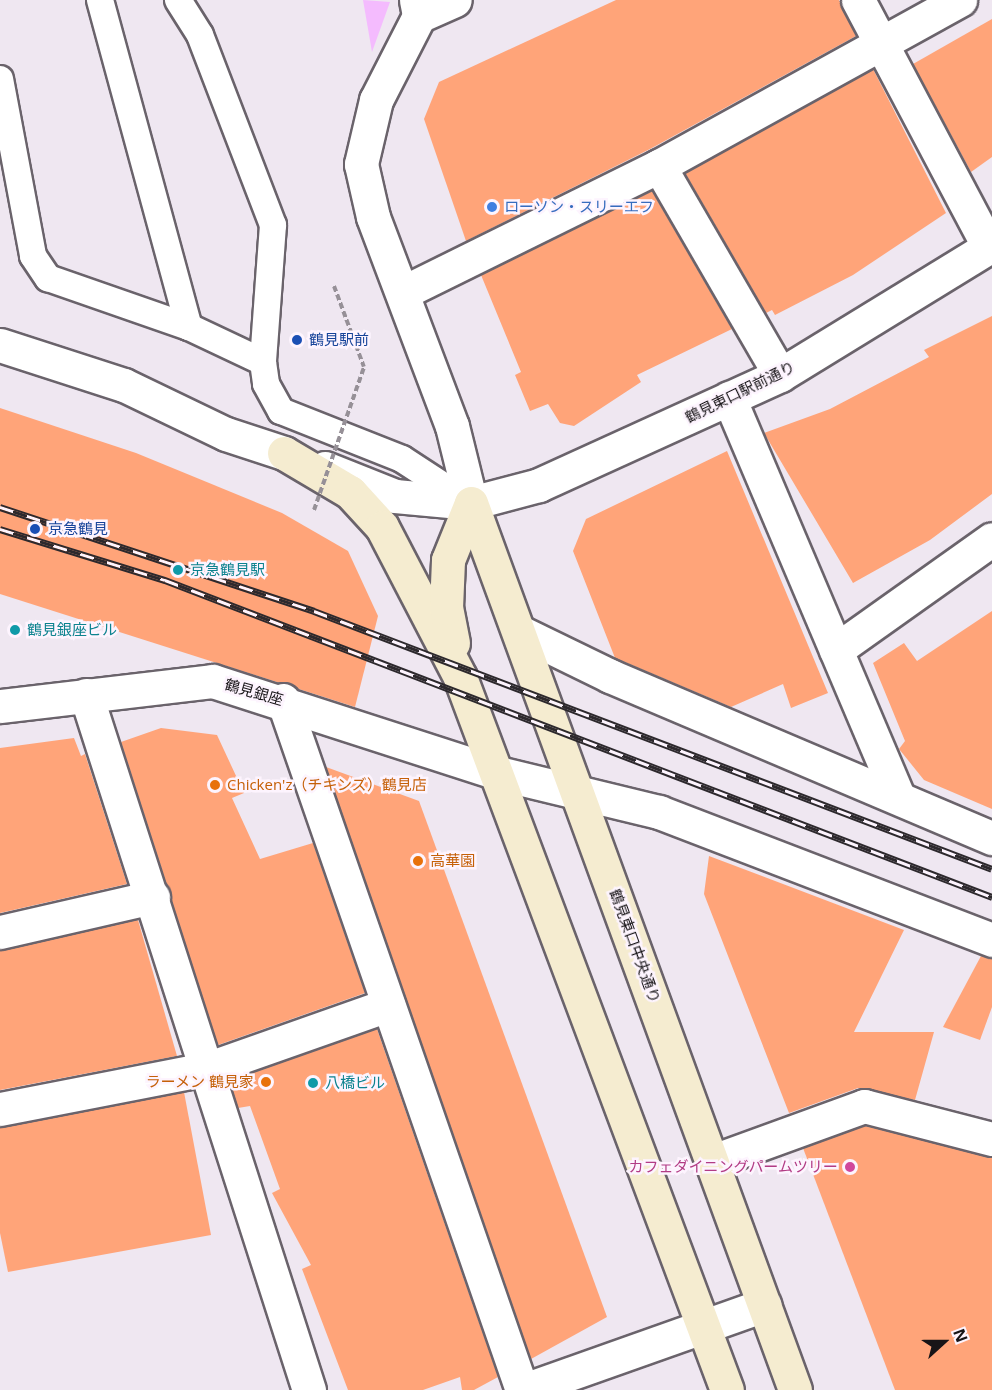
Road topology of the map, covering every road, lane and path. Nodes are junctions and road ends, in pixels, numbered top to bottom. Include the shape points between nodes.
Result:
1 (100, 0) edge
2 (178, 0) edge
3 (455, 0) edge
4 (858, 0) edge
5 (960, 0) edge
6 (417, 8) edge
7 (880, 44) junction
8 (0, 78) edge
9 (659, 166) junction
10 (991, 247) edge
11 (334, 286) dead end
12 (404, 292) junction
13 (189, 327) junction
14 (0, 334) edge
15 (0, 345) edge
16 (34, 354) junction
17 (263, 362) junction
18 (780, 375) junction
19 (729, 398) junction
20 (284, 453) junction
21 (471, 503) junction
22 (315, 510) dead end
23 (992, 539) edge
24 (522, 633) junction
25 (836, 650) junction
26 (460, 677) junction
27 (86, 695) junction
28 (283, 700) junction
29 (0, 706) edge
30 (498, 773) junction
31 (579, 793) junction
32 (898, 796) junction
33 (992, 838) edge
34 (153, 897) junction
35 (0, 932) edge
36 (992, 940) edge
37 (388, 1005) junction
38 (207, 1069) junction
39 (0, 1109) edge
40 (992, 1139) edge
41 (713, 1161) junction
42 (764, 1305) junction
43 (704, 1326) junction
44 (309, 1390) edge
45 (523, 1390) edge
46 (727, 1390) edge
47 (795, 1390) edge

1 - 13 lane
2 - 17 lane via 200,35 273,225
3 - 6 street
4 - 7 street
5 - 7 street
6 - 12 street via 376,100 361,164 373,217
7 - 9 street
7 - 10 street
8 - 13 lane via 33,256 48,278
9 - 12 street
9 - 18 street
10 - 18 street, 鶴見東口駅前通り
11 - 22 path, bridge via 364,367
12 - 21 street via 452,426
13 - 17 lane
14 - 16 lane
15 - 16 street
16 - 20 street
17 - 21 lane via 266,384 281,411 402,459
18 - 19 street, 鶴見東口駅前通り
19 - 21 street, 鶴見東口駅前通り via 564,476
19 - 25 street
20 - 21 street via 395,496
20 - 26 main road via 350,492 382,527
21 - 24 main road, 鶴見東口中央通り
21 - 26 main road via 448,560 446,608
23 - 25 street
24 - 31 main road, 鶴見東口中央通り
24 - 32 street via 610,676
25 - 32 street
26 - 30 main road
27 - 28 street, 鶴見銀座 via 213,681
27 - 29 street, 鶴見銀座
27 - 34 street
28 - 30 street, 鶴見銀座
28 - 37 street
30 - 31 street, 鶴見銀座
30 - 43 main road
31 - 36 street, 鶴見銀座 via 659,812
31 - 41 main road, 鶴見東口中央通り
32 - 33 street
34 - 35 street
34 - 38 street
37 - 38 street
37 - 45 street
38 - 39 street
38 - 44 street
40 - 41 street via 864,1106
41 - 42 main road, 鶴見東口中央通り
42 - 43 street
42 - 47 main road, 鶴見東口中央通り
43 - 45 street
43 - 46 main road

